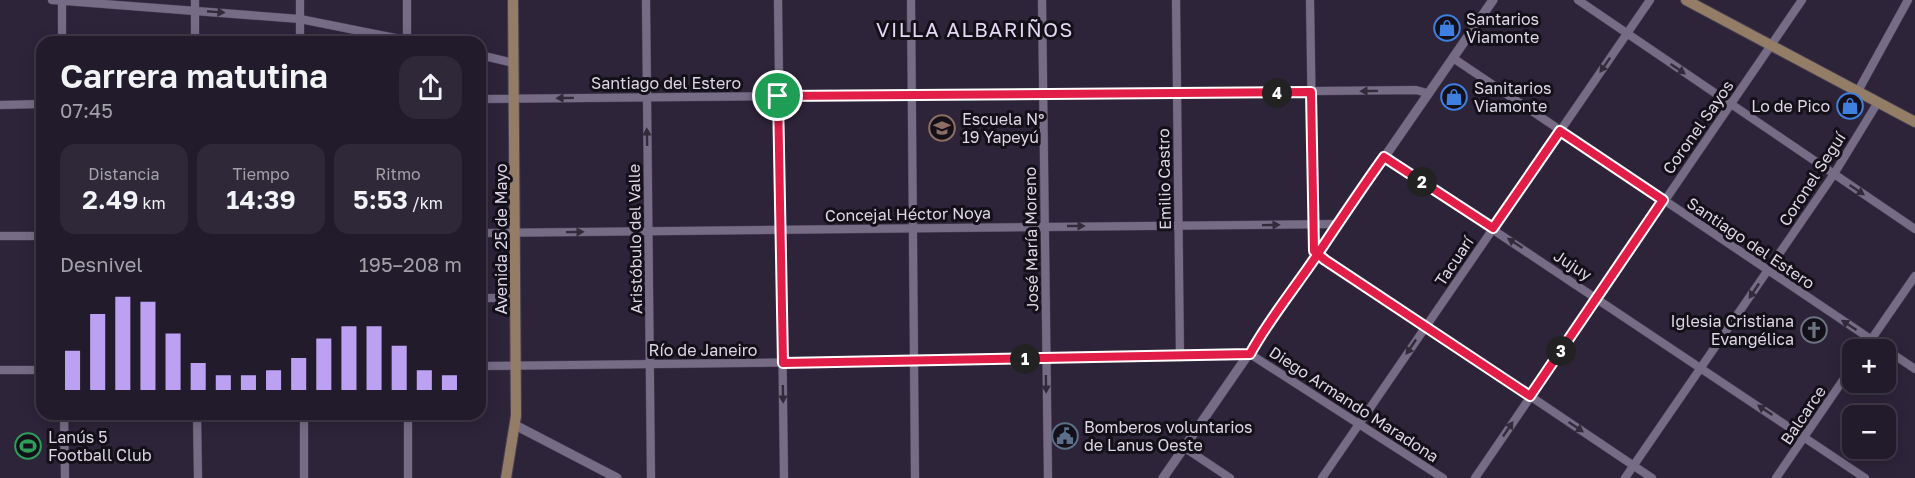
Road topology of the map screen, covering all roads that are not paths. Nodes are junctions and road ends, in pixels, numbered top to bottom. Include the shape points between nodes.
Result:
1 (52, 0) edge
2 (195, 0) edge
3 (300, 0) edge
4 (407, 0) edge
5 (513, 0) edge
6 (646, 0) edge
7 (778, 0) edge
8 (911, 0) edge
9 (1042, 0) edge
10 (1176, 0) edge
11 (1310, 0) edge
12 (1493, 0) edge
13 (1578, 0) edge
14 (1650, 0) edge
15 (1686, 0) edge
16 (1802, 0) edge
17 (1908, 0) edge
18 (62, 1) edge
19 (88, 2) edge
20 (195, 10) junction
21 (300, 19) junction
22 (1626, 34) junction
23 (62, 36) edge
24 (195, 36) edge
25 (300, 36) edge
26 (385, 36) edge
27 (410, 36) edge
28 (1771, 45) junction
29 (486, 57) edge
30 (1453, 58) junction
31 (514, 63) junction
32 (1858, 91) junction
33 (1311, 92) junction
34 (1427, 93) junction
35 (1043, 94) junction
36 (1177, 94) junction
37 (912, 95) junction
38 (646, 96) junction
39 (778, 96) junction
40 (486, 99) edge
41 (514, 99) junction
42 (1878, 102) junction
43 (36, 104) edge
44 (1730, 104) junction
45 (0, 105) edge
46 (1915, 122) edge
47 (1560, 131) junction
48 (1384, 157) junction
49 (1834, 174) junction
50 (1663, 200) junction
51 (1313, 224) junction
52 (1337, 224) junction
53 (1044, 226) junction
54 (1178, 226) junction
55 (913, 227) junction
56 (1493, 228) junction
57 (781, 229) junction
58 (1915, 229) edge
59 (648, 231) junction
60 (486, 233) edge
61 (516, 233) junction
62 (0, 236) edge
63 (36, 236) edge
64 (1317, 255) junction
65 (1767, 271) junction
66 (1915, 276) edge
67 (486, 298) edge
68 (516, 298) junction
69 (1598, 298) junction
70 (1426, 326) junction
71 (1869, 339) edge
72 (1872, 339) edge
73 (1250, 354) junction
74 (1896, 356) edge
75 (1180, 357) junction
76 (1046, 358) junction
77 (914, 361) junction
78 (783, 363) junction
79 (650, 364) junction
80 (516, 365) junction
81 (486, 366) edge
82 (1701, 368) junction
83 (1915, 369) edge
84 (0, 370) edge
85 (36, 370) edge
86 (1842, 381) edge
87 (1530, 396) junction
88 (64, 420) edge
89 (197, 420) edge
90 (304, 420) edge
91 (408, 420) edge
92 (1359, 423) junction
93 (515, 425) junction
94 (1804, 436) junction
95 (1185, 448) junction
96 (1634, 465) junction
97 (65, 478) edge
98 (198, 478) edge
99 (304, 478) edge
100 (408, 478) edge
101 (506, 478) edge
102 (617, 478) edge
103 (651, 478) edge
104 (784, 478) edge
105 (915, 478) edge
106 (1048, 478) edge
107 (1163, 478) edge
108 (1230, 478) edge
109 (1322, 478) edge
110 (1443, 478) edge
111 (1475, 478) edge
112 (1625, 478) edge
113 (1652, 478) edge
114 (1776, 478) edge
115 (1865, 478) edge

1 - 18 street
2 - 20 street
3 - 21 street
4 - 27 street
5 - 31 main road, Avenida 25 de Mayo
6 - 38 street, Aristóbulo del Valle
7 - 39 street
8 - 37 street
9 - 35 street, José María Moreno
10 - 36 street, Emilio Castro
11 - 33 street
12 - 30 street
13 - 22 street
14 - 22 street, Tacuarí
15 - 28 main road
16 - 28 street, Coronel Sayos
17 - 32 street
18 - 19 street
18 - 23 street
19 - 20 street
20 -> 21 street
20 - 24 street
21 - 25 street
21 - 26 street
22 -> 44 street
22 -> 47 street, Tacuarí
28 - 32 main road
28 - 44 street, Coronel Sayos
29 - 31 street
30 - 34 street
30 - 47 street, Santiago del Estero
31 - 41 main road, Avenida 25 de Mayo
32 - 42 main road
34 -> 33 street, Santiago del Estero
33 - 36 street, Santiago del Estero
33 - 51 street
34 - 48 street
35 - 36 street, Santiago del Estero
35 - 37 street, Santiago del Estero
35 - 53 street, José María Moreno
36 - 54 street, Emilio Castro
37 - 39 street, Santiago del Estero
37 - 55 street
38 - 39 street, Santiago del Estero
38 -> 41 street, Santiago del Estero
59 -> 38 street, Aristóbulo del Valle
39 - 57 street
40 - 41 street, Santiago del Estero
41 - 61 main road, Avenida 25 de Mayo
42 - 46 main road
42 - 49 street, Coronel Seguí
43 - 45 street
44 - 49 street
44 - 50 street, Coronel Sayos
47 - 50 street, Santiago del Estero
47 - 56 street, Tacuarí
48 - 52 street
48 - 56 street, Jujuy
49 -> 58 street
49 - 65 street, Coronel Seguí
50 - 65 street, Santiago del Estero
50 - 69 street, Coronel Sayos
51 - 52 street, Concejal Héctor Noya
54 -> 51 street, Concejal Héctor Noya
51 - 64 street
52 - 64 street
53 -> 54 street, Concejal Héctor Noya
53 - 55 street, Concejal Héctor Noya
53 - 76 street, José María Moreno
54 - 75 street, Emilio Castro
55 - 57 street, Concejal Héctor Noya
55 - 77 street
69 -> 56 street, Jujuy
56 - 70 street, Tacuarí
57 - 59 street, Concejal Héctor Noya
57 - 78 street
61 -> 59 street, Concejal Héctor Noya
59 - 79 street, Aristóbulo del Valle
60 - 61 street, Concejal Héctor Noya
61 - 68 main road, Avenida 25 de Mayo
62 - 63 street
64 - 70 street
64 - 73 street
71 -> 65 street, Santiago del Estero
65 -> 82 street, Coronel Seguí
66 - 72 street
67 - 68 street
68 - 80 main road, Avenida 25 de Mayo
69 - 82 street, Jujuy
69 - 87 street, Coronel Sayos
70 - 87 street
70 -> 92 street, Tacuarí
73 - 75 street, Río de Janeiro
73 - 92 street, Diego Armando Maradona
73 - 95 street
74 - 83 street, Santiago del Estero
75 - 76 street, Río de Janeiro
76 - 77 street, Río de Janeiro
76 -> 106 street, José María Moreno
77 - 78 street, Río de Janeiro
77 - 105 street
78 - 79 street, Río de Janeiro
78 -> 104 street
79 - 80 street, Río de Janeiro
79 - 103 street, Aristóbulo del Valle
80 - 81 street, Río de Janeiro
80 - 93 main road, Avenida 25 de Mayo
94 -> 82 street, Jujuy
82 - 96 street, Coronel Seguí
84 - 85 street
86 - 94 street, Balcarce
87 -> 96 street
111 -> 87 street, Coronel Sayos
88 - 97 street
89 - 98 street
90 - 99 street
91 - 100 street
92 - 109 street, Tacuarí
92 - 110 street, Diego Armando Maradona
93 - 101 main road, Avenida 25 de Mayo
93 - 102 street
94 - 114 street, Balcarce
94 - 115 street, Jujuy
95 - 107 street
95 - 108 street
96 - 112 street, Coronel Seguí
96 - 113 street

